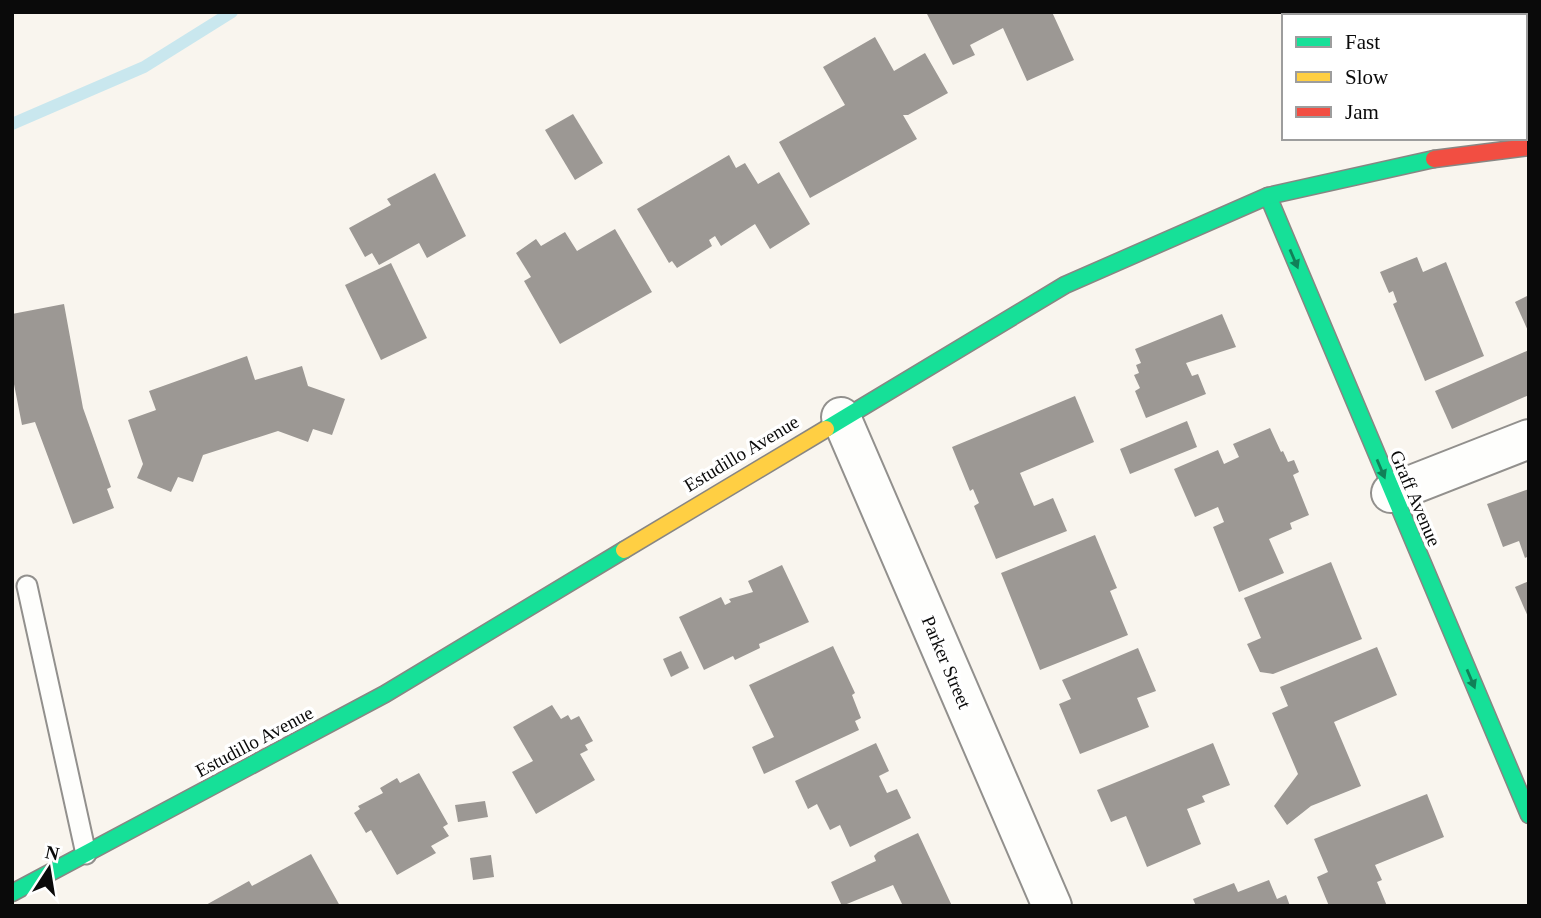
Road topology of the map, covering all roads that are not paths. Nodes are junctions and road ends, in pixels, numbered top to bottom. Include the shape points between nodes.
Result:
1 (1529, 147) edge
2 (1268, 197) junction
3 (841, 417) junction
4 (1529, 439) edge
5 (1391, 493) junction
6 (27, 586) dead end
7 (1529, 815) edge
8 (86, 854) junction
9 (12, 893) edge
10 (1052, 906) edge

1 - 2 street, Estudillo Avenue via 1416,161
2 - 3 street, Estudillo Avenue via 1065,285
2 -> 5 street, Graff Avenue
3 - 8 street, Estudillo Avenue via 385,694
3 - 10 street, Parker Street
4 - 5 street
5 -> 7 street, Graff Avenue
6 - 8 lane
8 - 9 street, Estudillo Avenue

